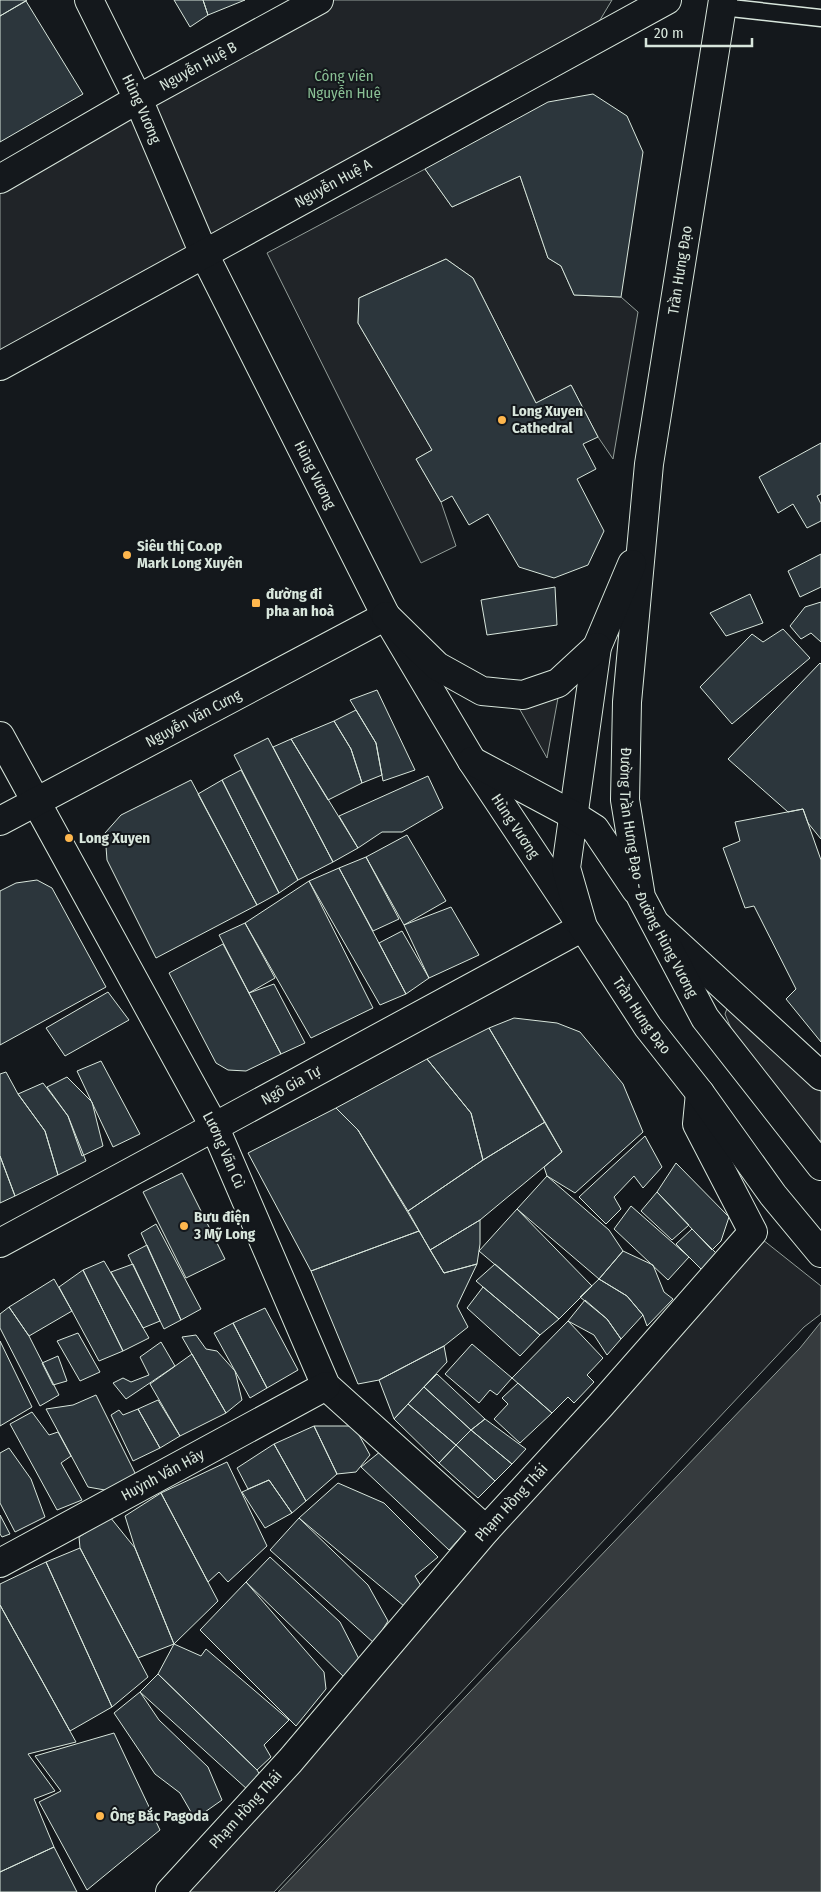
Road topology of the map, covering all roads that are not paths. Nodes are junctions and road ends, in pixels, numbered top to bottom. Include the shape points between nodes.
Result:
1 (89, 0) edge
2 (319, 0) edge
3 (667, 0) edge
4 (723, 4) edge
5 (821, 18) edge
6 (138, 99) junction
7 (0, 179) edge
8 (204, 254) junction
9 (0, 366) edge
10 (642, 540) junction
11 (386, 616) junction
12 (597, 648) junction
13 (0, 736) edge
14 (472, 761) junction
15 (37, 801) junction
16 (573, 815) junction
17 (0, 821) edge
18 (642, 897) junction
19 (656, 924) junction
20 (582, 927) junction
21 (821, 1076) edge
22 (700, 1092) junction
23 (215, 1128) junction
24 (819, 1162) edge
25 (0, 1242) edge
26 (821, 1254) edge
27 (326, 1386) junction
28 (486, 1530) junction
29 (0, 1563) edge
30 (170, 1892) edge

1 - 6 main road, Hùng Vương
2 - 6 main road, Nguyễn Huệ B
3 - 8 main road, Nguyễn Huệ A
4 - 5 lane
4 - 10 main road, Trần Hưng Đạo via 649,464
6 - 7 main road, Nguyễn Huệ B
6 - 8 main road, Hùng Vương
8 - 9 main road, Nguyễn Huệ A
8 - 11 main road, Hùng Vương
10 - 12 main road
10 - 18 main road, Đường Trần Hưng Đạo - Đường Hùng Vương via 627,702 625,800
11 - 12 main road via 437,666 482,692 523,695 558,684
11 - 14 main road, Hùng Vương
11 - 15 main road, Nguyễn Văn Cưng
12 - 16 main road, Trần Hưng Đạo
13 - 15 main road, Lương Vãn Cù
14 - 16 main road
14 - 20 main road, Hùng Vương
15 - 17 main road, Nguyễn Văn Cưng
15 - 23 main road, Lương Vãn Cù
16 - 18 main road via 595,829
16 - 20 main road, Trần Hưng Đạo via 566,868
18 - 19 main road, Đường Trần Hưng Đạo - Đường Hùng Vương
19 - 21 main road
19 - 24 main road, Đường Trần Hưng Đạo - Đường Hùng Vương via 705,1018
20 - 22 main road, Trần Hưng Đạo via 648,1027
20 - 23 main road, Ngô Gia Tự
22 - 26 main road, Trần Hưng Đạo via 773,1195
22 - 28 main road, Phạm Hồng Thái via 697,1124 753,1232
23 - 25 main road, Ngô Gia Tự
23 - 27 main road, Lương Vãn Cù
27 - 28 main road, Lương Vãn Cù
27 - 29 main road, Huỳnh Văn Hây
28 - 30 main road, Phạm Hồng Thái via 290,1761

